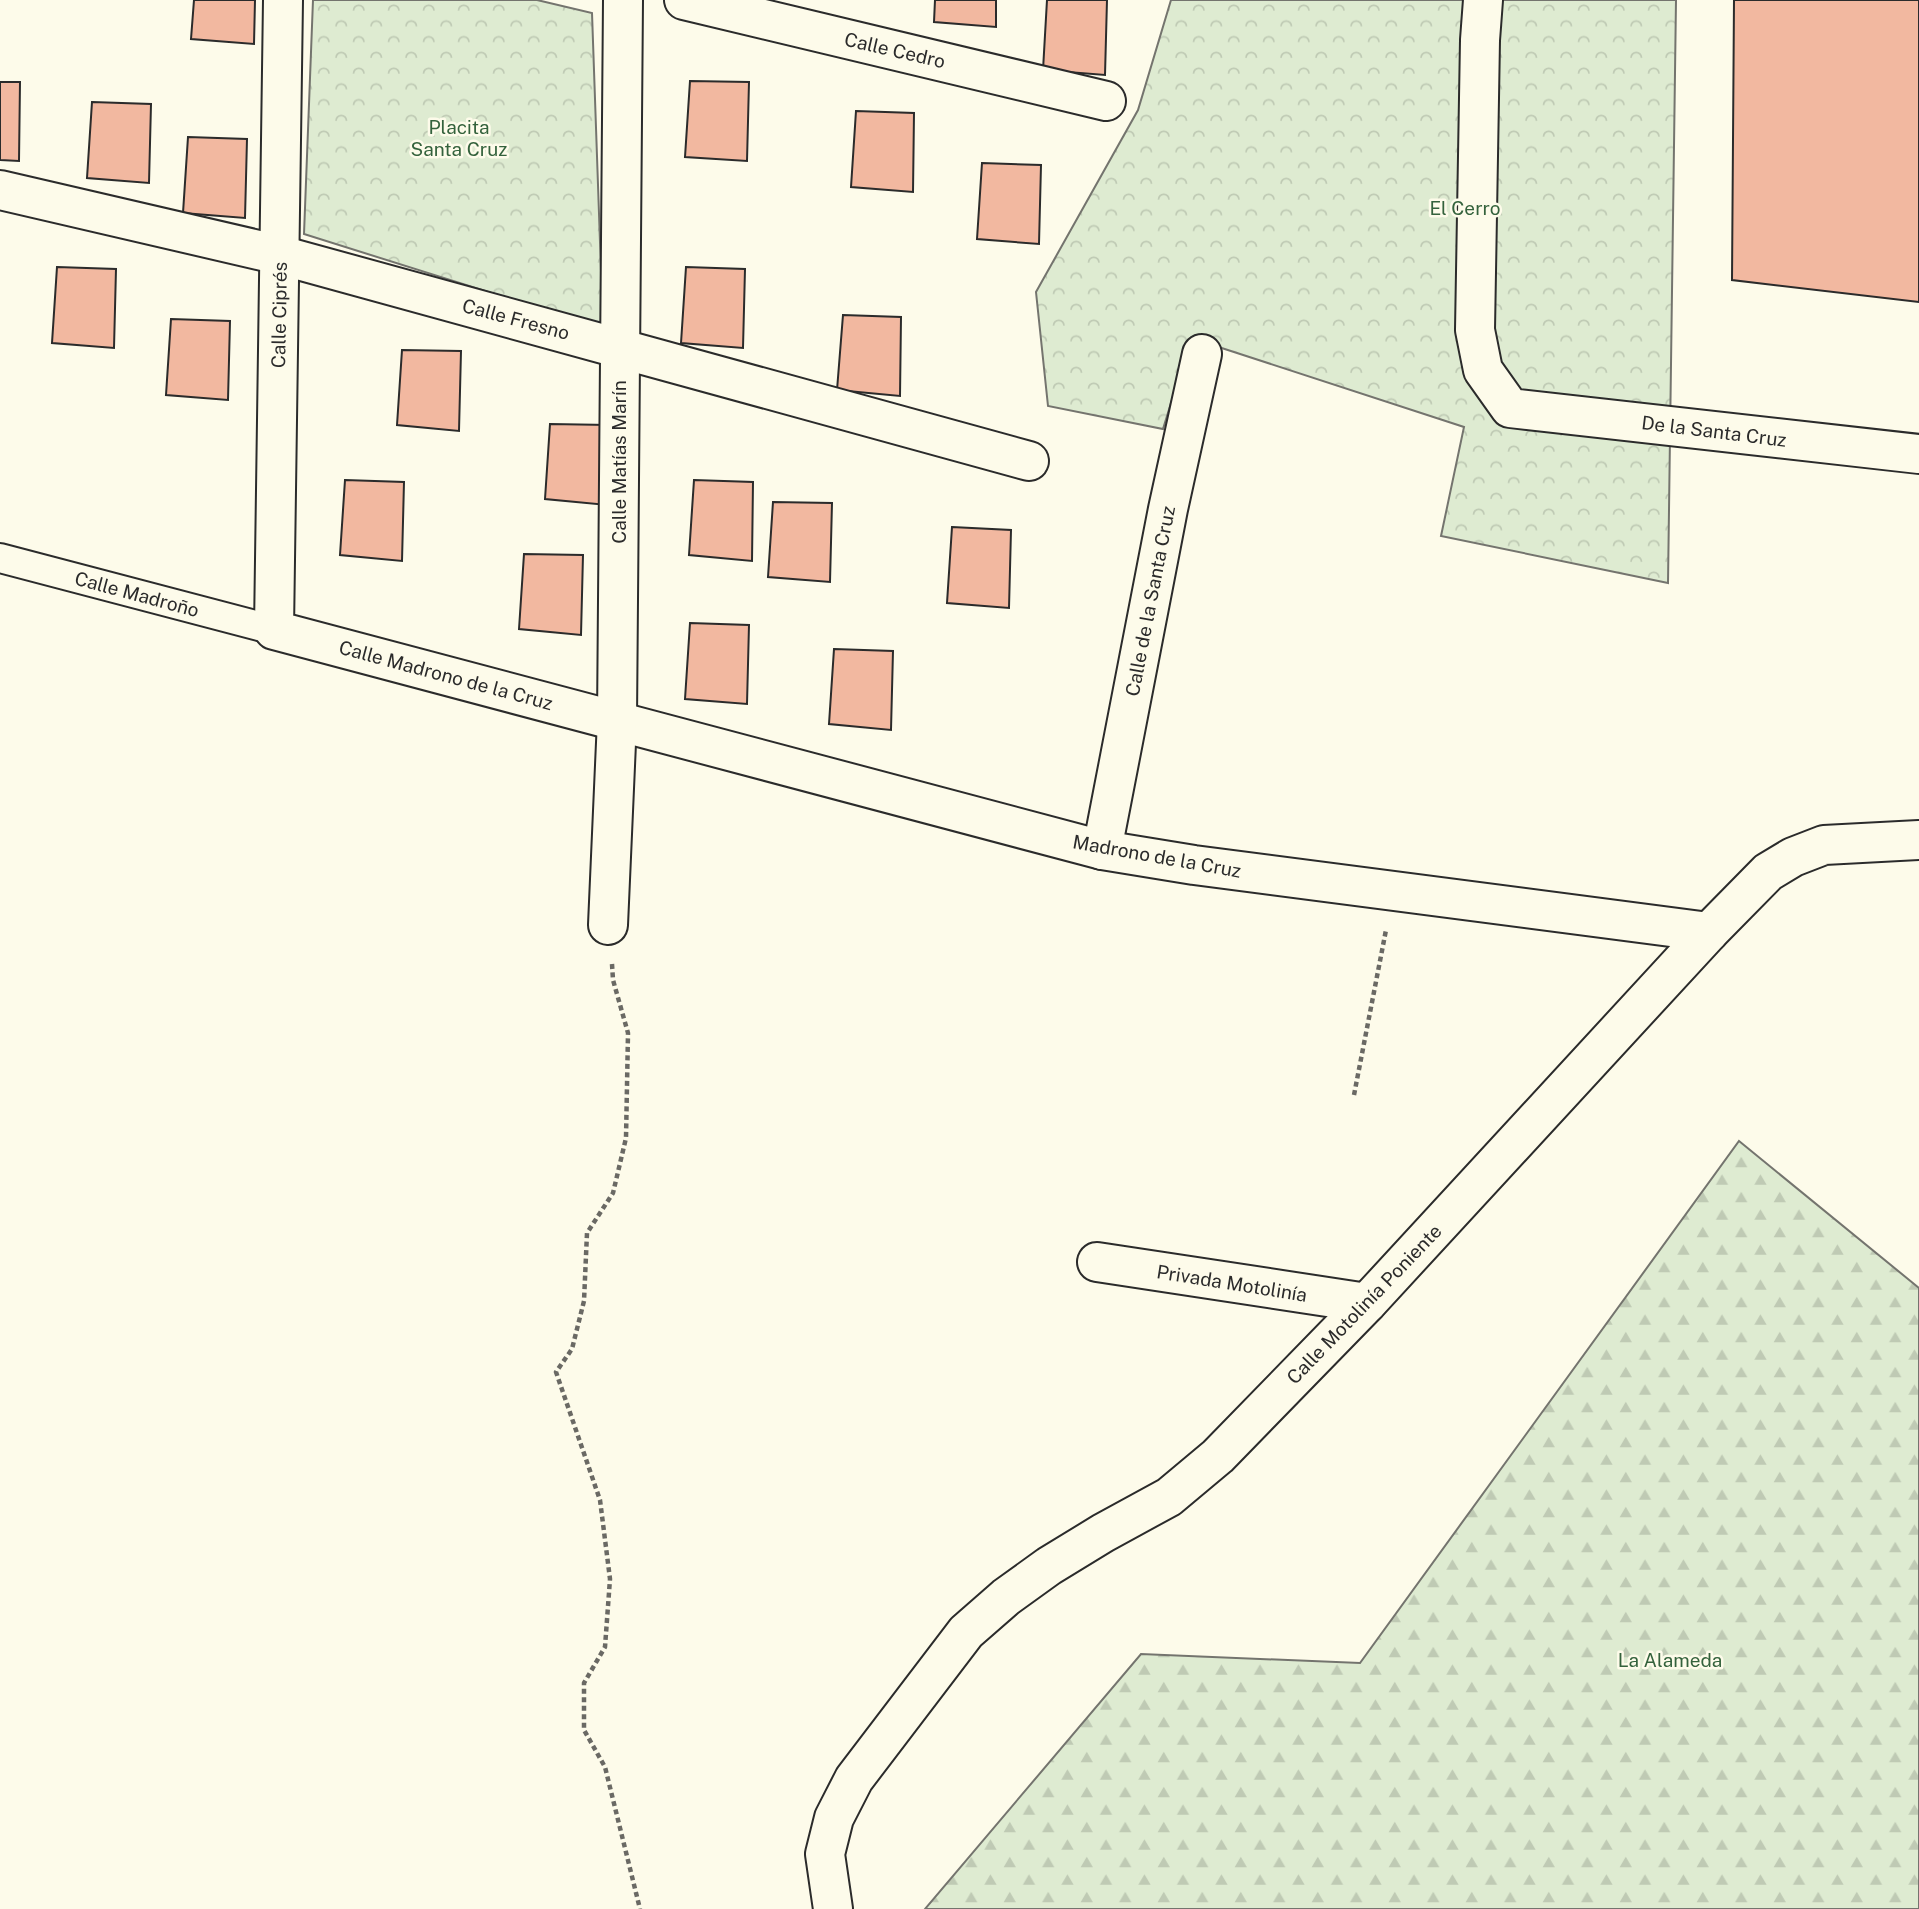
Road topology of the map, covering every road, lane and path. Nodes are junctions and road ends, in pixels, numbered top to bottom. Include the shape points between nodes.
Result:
1 (283, 0) edge
2 (624, 0) edge
3 (684, 0) edge
4 (1483, 0) edge
5 (1106, 101) dead end
6 (0, 190) edge
7 (280, 255) junction
8 (620, 348) junction
9 (1202, 354) dead end
10 (1919, 454) edge
11 (1029, 461) dead end
12 (0, 558) edge
13 (274, 630) junction
14 (617, 720) junction
15 (1919, 840) edge
16 (1102, 850) junction
17 (1393, 891) junction
18 (608, 925) joint
19 (1709, 932) junction
20 (1354, 1095) dead end
21 (1097, 1262) dead end
22 (1367, 1303) junction
23 (640, 1909) edge
24 (832, 1909) edge

1 - 7 street, Calle Ciprés
2 - 8 street, Calle Matías Marín
3 - 5 street, Calle Cedro
4 - 10 street, De la Santa Cruz via 1475,330 1483,370 1510,408
6 - 7 street, Calle Fresno
7 - 8 street, Calle Fresno
7 - 13 street, Calle Ciprés
8 - 11 street, Calle Fresno
8 - 14 street, Calle Matías Marín
9 - 16 street, Calle de la Santa Cruz
12 - 13 street, Calle Madroño
13 - 14 street, Calle Madrono de la Cruz
14 - 16 street, Madrono de la Cruz
14 - 18 street, Calle Matías Marín
15 - 19 street, Calle Motolinía Poniente via 1824,845 1793,857 1768,872
16 - 17 street, Madrono de la Cruz
17 - 19 street, Madrono de la Cruz
17 - 20 path
18 - 23 path via 613,981 628,1033 625,1138 613,1193 587,1233 584,1300 572,1349 556,1372 600,1500 610,1579 605,1647 584,1683 584,1730 605,1767
19 - 22 street, Calle Motolinía Poniente
21 - 22 street, Privada Motolinía
22 - 24 street, Calle Motolinía Poniente via 1218,1456 1169,1497 1049,1566 966,1632 854,1779 834,1818 825,1854

